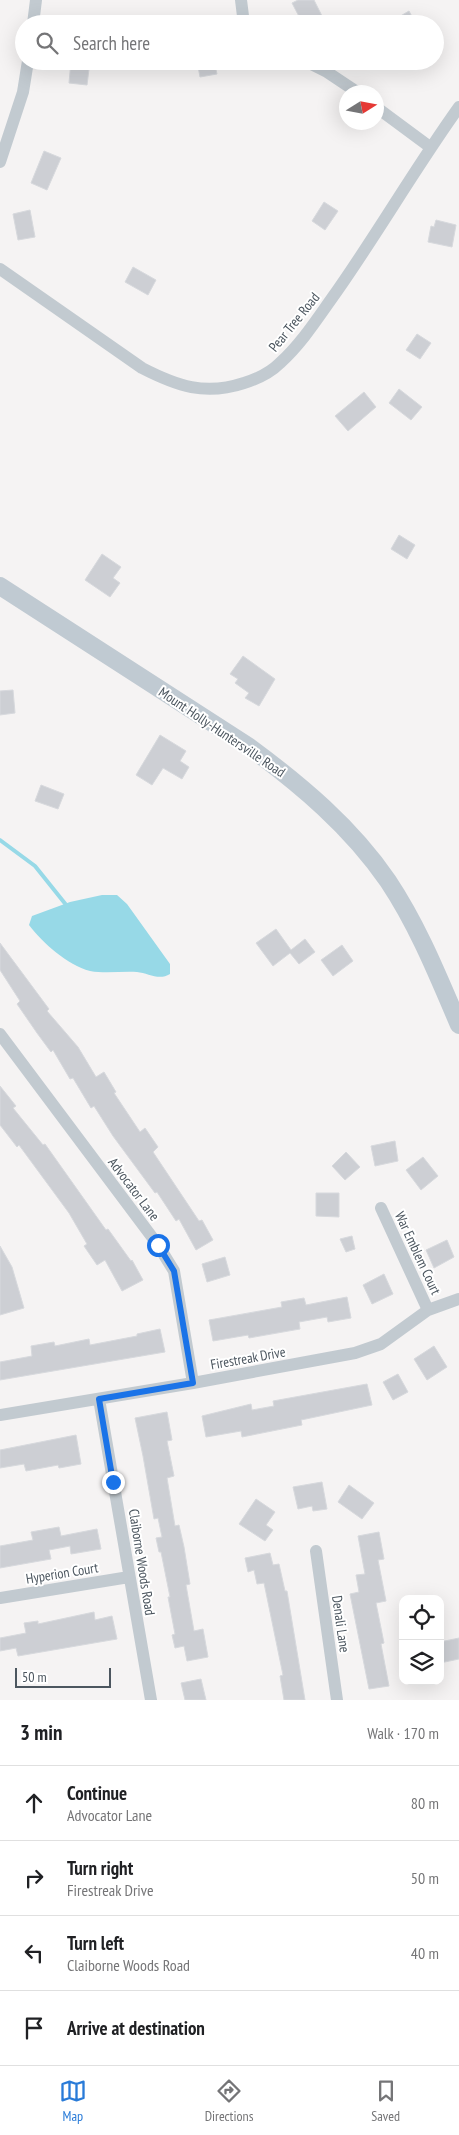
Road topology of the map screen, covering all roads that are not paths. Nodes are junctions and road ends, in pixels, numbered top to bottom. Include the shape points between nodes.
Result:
1 (36, 0) edge
2 (241, 0) edge
3 (34, 15) edge
4 (243, 15) edge
5 (26, 70) edge
6 (323, 70) edge
7 (346, 85) edge
8 (459, 107) edge
9 (384, 112) edge
10 (430, 147) junction
11 (0, 162) edge
12 (0, 270) edge
13 (0, 586) edge
14 (459, 1025) edge
15 (0, 1034) edge
16 (381, 1208) dead end
17 (459, 1298) edge
18 (428, 1310) junction
19 (193, 1383) junction
20 (99, 1399) junction
21 (0, 1415) edge
22 (316, 1551) dead end
23 (129, 1577) junction
24 (0, 1598) edge
25 (151, 1700) edge
26 (337, 1700) edge

1 - 3 street
2 - 4 street
5 - 11 street via 15,119
6 - 7 street
8 - 10 street, Pear Tree Road
9 - 10 street
10 - 12 street, Pear Tree Road via 353,268 306,334 279,364 244,383 211,390 195,389 160,377 142,368
13 - 14 main road, Mount Holly-Huntersville Road via 248,746 328,811 388,882 424,944
15 - 19 street, Advocator Lane via 174,1271
16 - 18 street, War Emblem Court
17 - 18 street, Firestreak Drive
18 - 19 street, Firestreak Drive via 369,1349
19 - 20 street, Firestreak Drive
20 - 21 street, Firestreak Drive
20 - 23 street, Claiborne Woods Road
22 - 26 street, Denali Lane
23 - 24 street, Hyperion Court
23 - 25 street, Claiborne Woods Road

